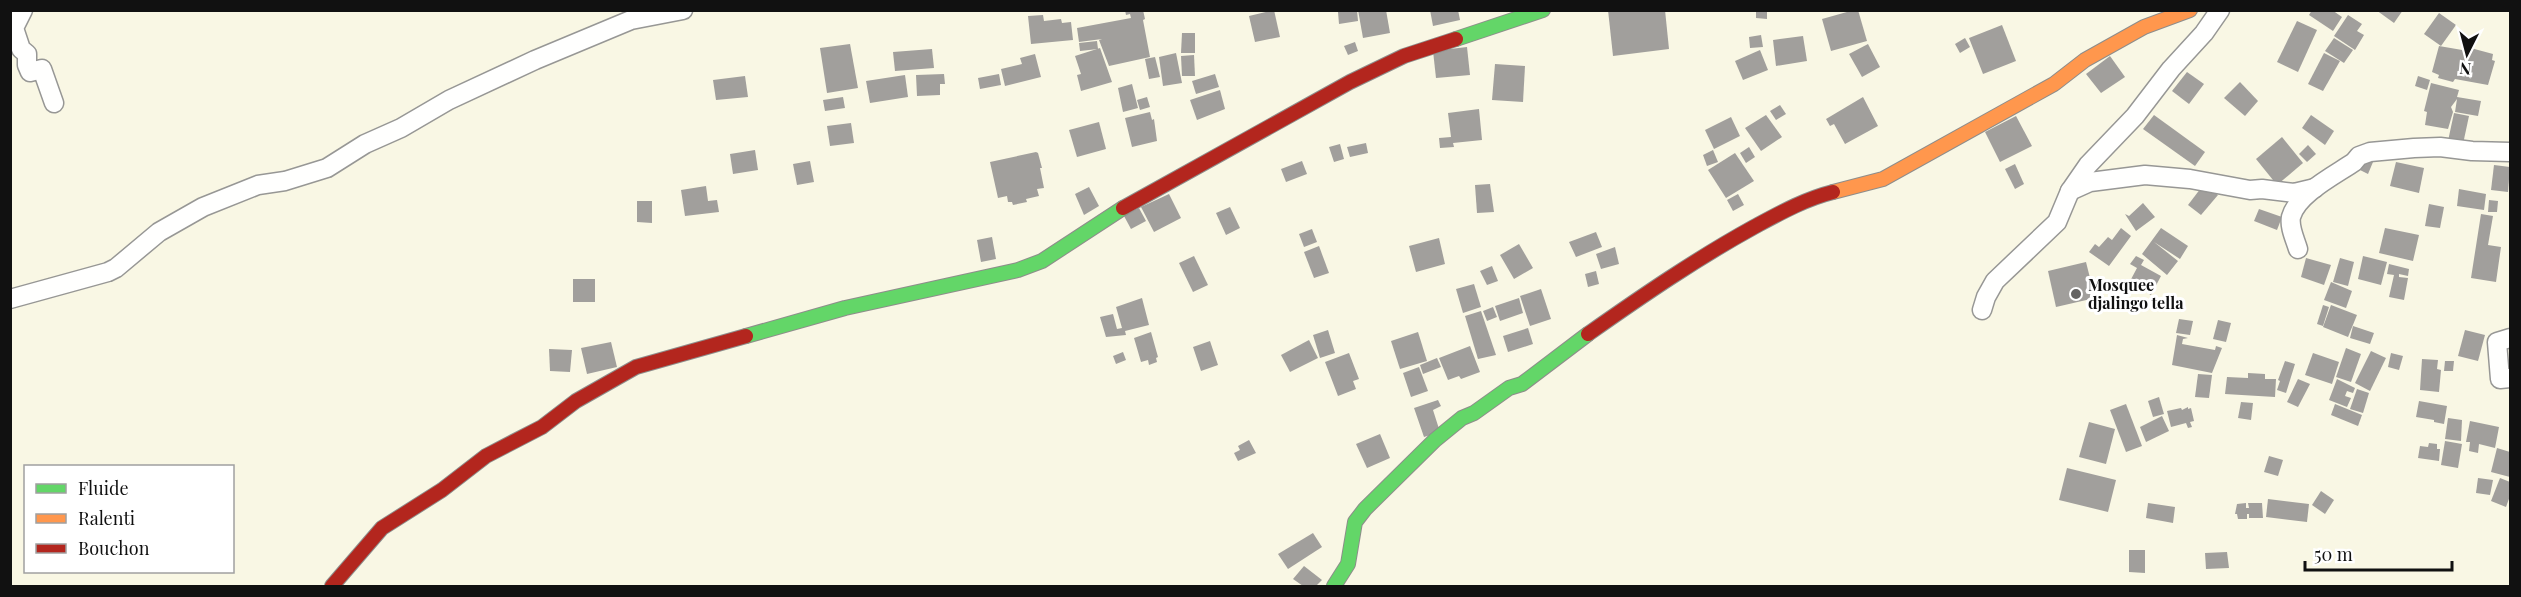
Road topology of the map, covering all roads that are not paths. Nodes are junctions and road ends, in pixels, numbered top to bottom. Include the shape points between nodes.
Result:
1 (23, 10) edge
2 (682, 10) edge
3 (1543, 10) edge
4 (2190, 10) edge
5 (2220, 10) edge
6 (54, 103) dead end
7 (2511, 152) edge
8 (2317, 188) junction
9 (2070, 191) junction
10 (2298, 249) dead end
11 (10, 299) edge
12 (1982, 310) dead end
13 (2511, 338) edge
14 (2511, 378) edge
15 (332, 586) edge
16 (1334, 586) edge

1 - 6 street via 14,28 21,49 27,54 30,72 42,69
2 - 11 street via 632,20 535,60 365,144 327,168 258,185 203,207 159,232 108,272
3 - 15 street via 1404,56 1350,82 1112,214 1042,261 1018,270 844,308 636,367 576,401 542,427 486,456 382,528
4 - 16 street via 2144,27 2085,60 2054,84 1883,179 1814,197 1790,208 1662,282 1558,354 1522,384 1462,418 1435,440 1355,522 1348,564
5 - 9 street
7 - 8 street via 2440,147 2370,152
8 - 9 street via 2287,193 2250,190 2145,174 2090,182
8 - 10 street via 2296,205 2291,218
9 - 12 street via 2057,222 1995,281
13 - 14 street via 2497,342 2500,379

